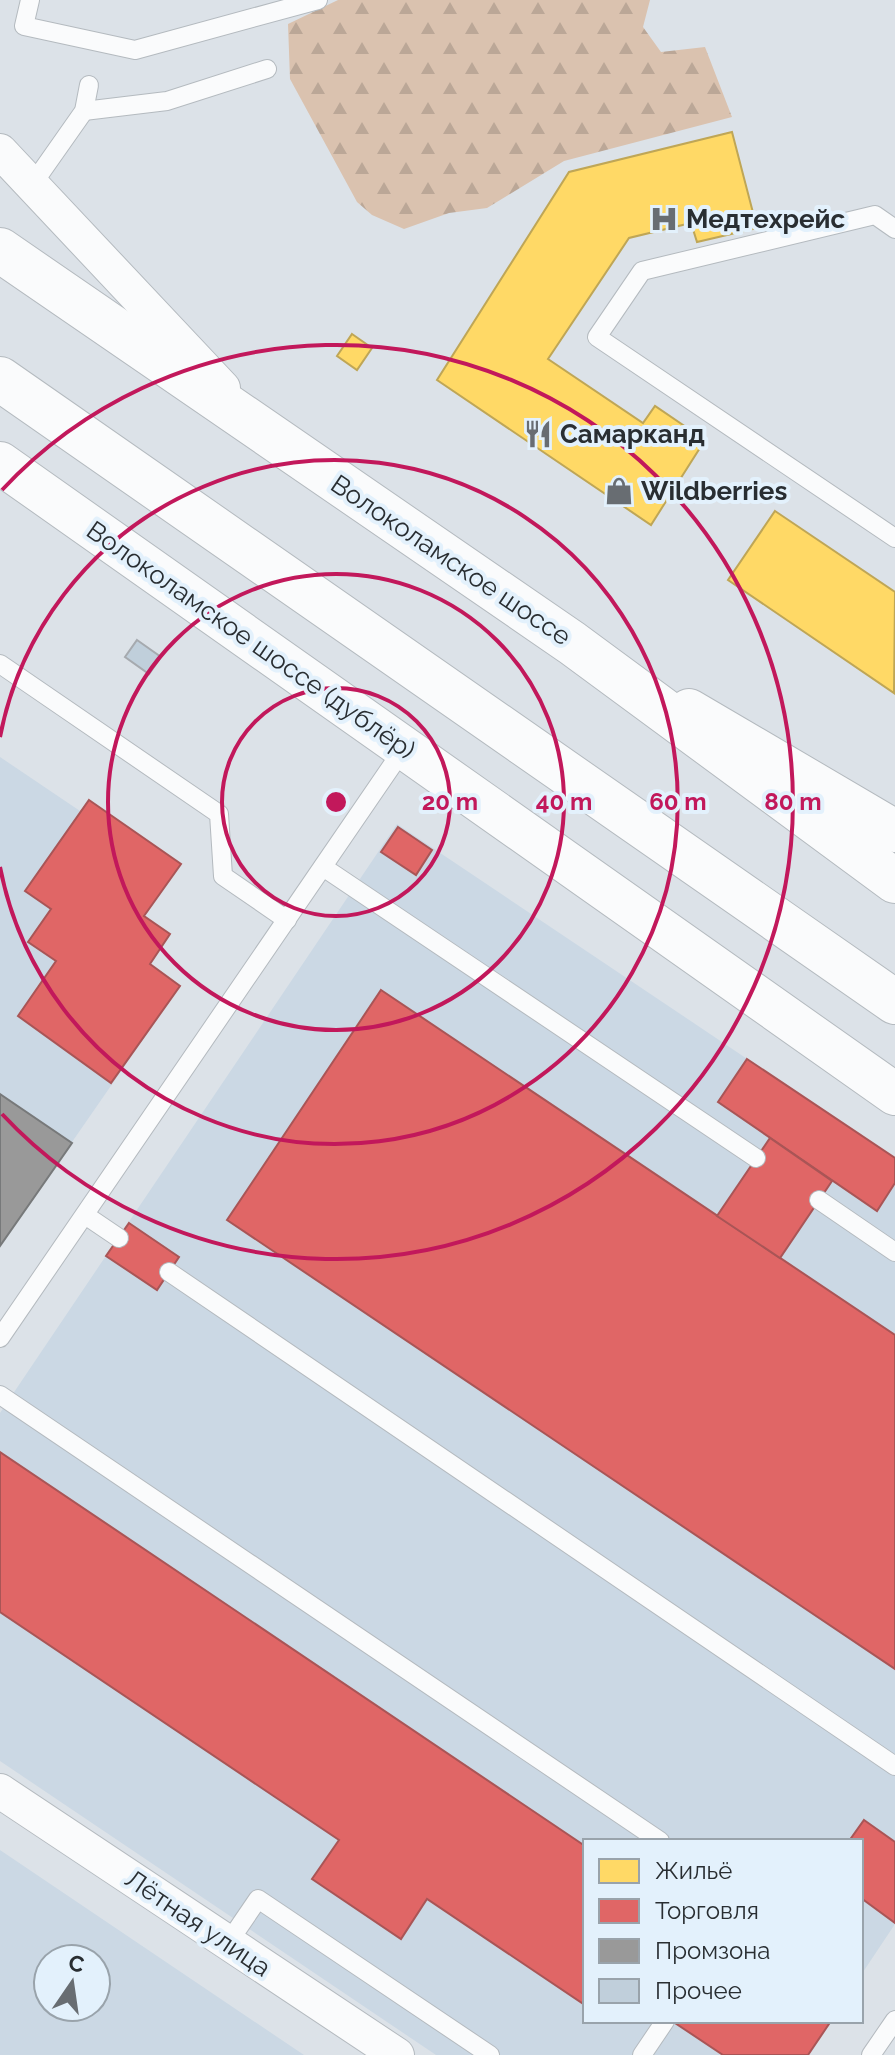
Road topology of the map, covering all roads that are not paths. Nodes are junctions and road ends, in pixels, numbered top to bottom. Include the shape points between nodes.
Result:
1 (30, 0) edge
2 (318, 0) edge
3 (267, 69) dead end
4 (89, 85) dead end
5 (84, 111) junction
6 (0, 151) edge
7 (32, 185) junction
8 (895, 229) edge
9 (0, 250) edge
10 (0, 379) edge
11 (265, 432) junction
12 (0, 463) edge
13 (895, 538) edge
14 (572, 643) junction
15 (0, 664) edge
16 (404, 748) junction
17 (839, 796) junction
18 (895, 804) edge
19 (895, 831) edge
20 (323, 867) junction
21 (895, 881) edge
22 (287, 920) junction
23 (895, 1002) edge
24 (895, 1094) edge
25 (756, 1158) dead end
26 (819, 1200) dead end
27 (85, 1215) junction
28 (119, 1238) dead end
29 (895, 1252) edge
30 (169, 1272) dead end
31 (0, 1338) edge
32 (0, 1395) edge
33 (895, 1766) edge
34 (0, 1791) edge
35 (657, 1839) edge
36 (228, 1943) junction
37 (895, 2020) edge
38 (664, 2023) edge
39 (397, 2055) edge
40 (490, 2055) edge
41 (642, 2055) edge
42 (871, 2055) edge

1 - 2 lane via 24,26 135,50
3 - 5 lane via 167,101
4 - 5 lane
5 - 7 lane
6 - 7 street
7 - 11 street
8 - 13 lane via 875,215 642,271 597,337
9 - 11 main road, Волоколамское шоссе
10 - 23 main road
11 - 14 main road, Волоколамское шоссе
12 - 16 street, Волоколамское шоссе (дублёр)
14 - 17 street
14 - 21 main road, Волоколамское шоссе
15 - 22 lane via 219,814 223,876
16 - 20 lane
16 - 24 street, Волоколамское шоссе (дублёр)
17 - 18 street
17 - 19 street
20 - 22 lane
20 - 25 lane
22 - 27 lane
26 - 29 lane
27 - 28 lane
27 - 31 lane
30 - 33 lane
32 - 35 lane
34 - 36 street, Лётная улица
36 - 39 street, Лётная улица
36 - 40 lane via 258,1899
37 - 42 lane
38 - 41 lane

